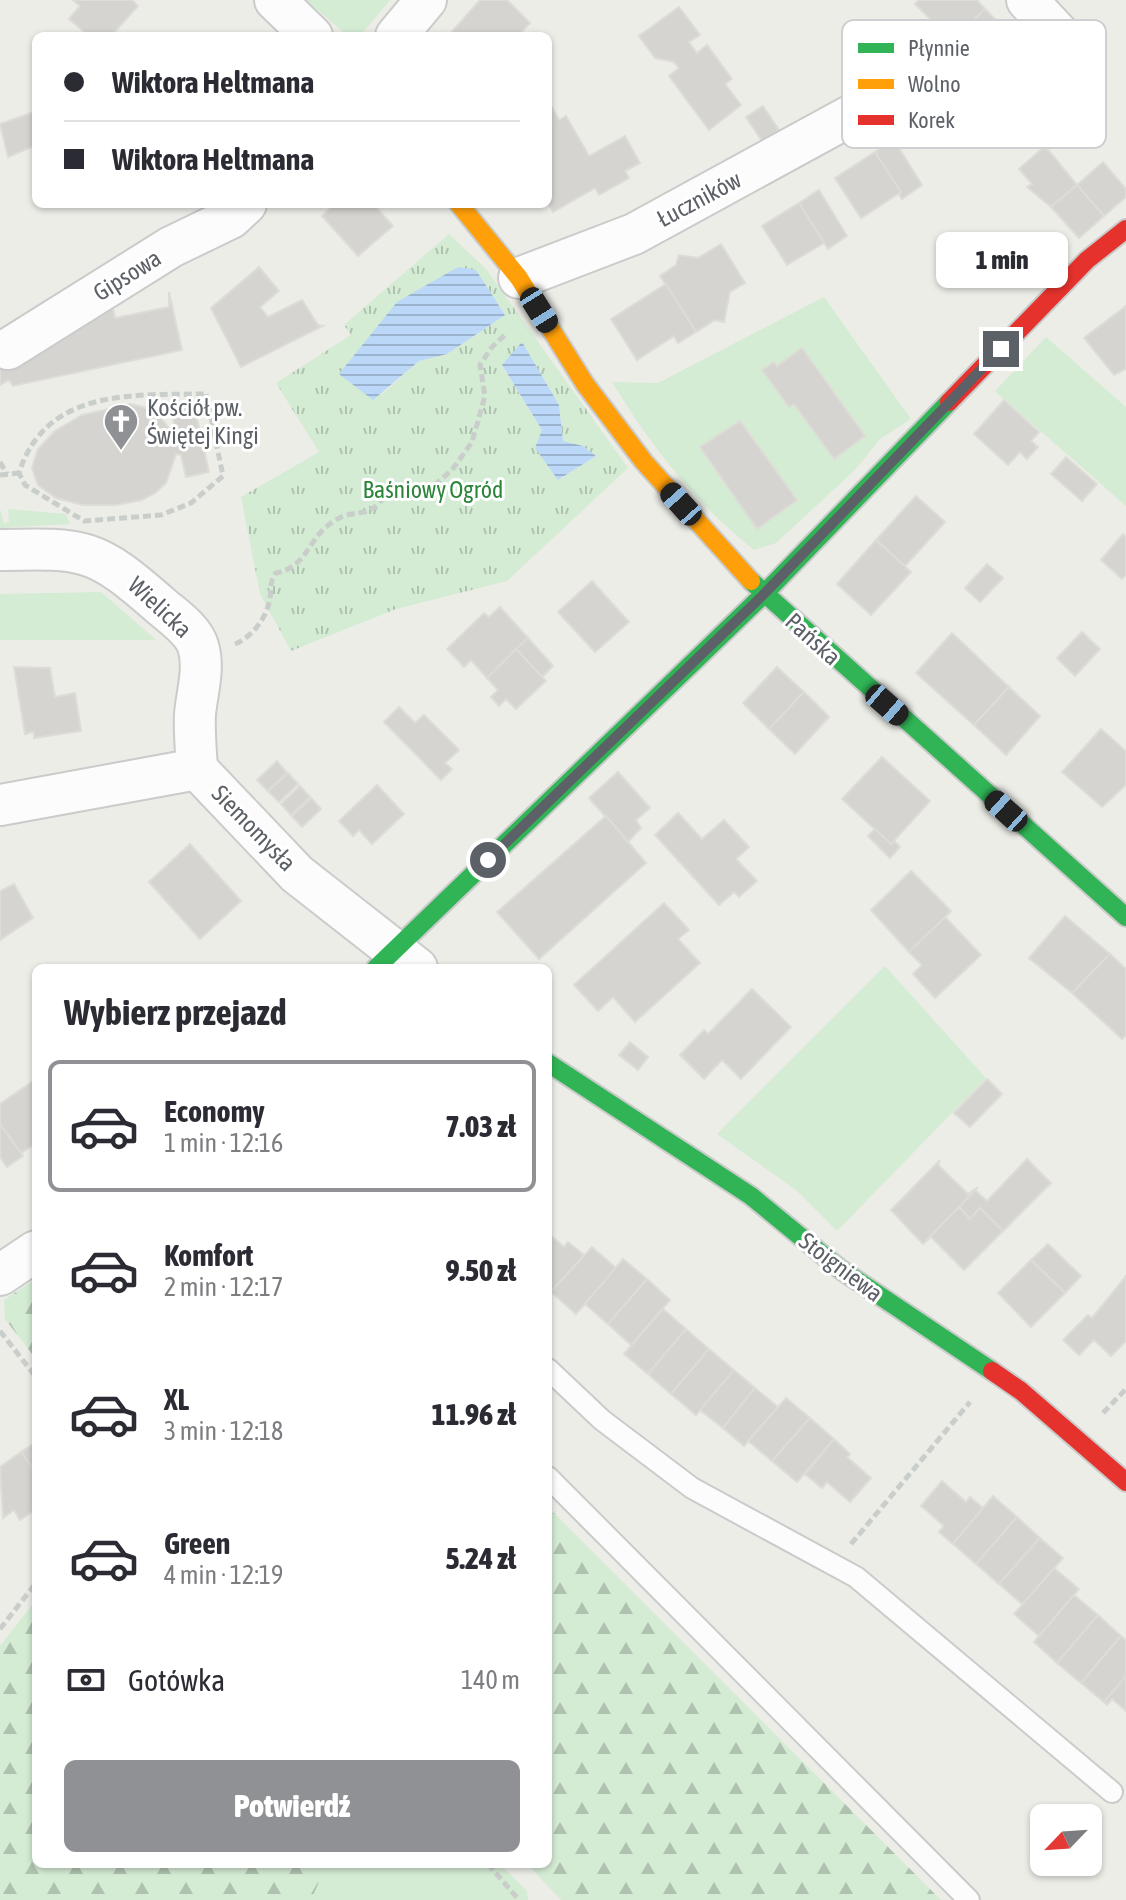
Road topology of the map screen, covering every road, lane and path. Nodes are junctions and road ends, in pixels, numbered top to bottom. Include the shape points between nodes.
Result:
1 (275, 0) edge
2 (426, 0) edge
3 (1027, 0) edge
4 (1046, 20) edge
5 (308, 32) edge
6 (399, 32) edge
7 (842, 120) edge
8 (242, 208) edge
9 (462, 208) edge
10 (1126, 229) edge
11 (529, 294) junction
12 (8, 349) dead end
13 (0, 462) edge
14 (19, 473) junction
15 (3, 475) edge
16 (0, 550) edge
17 (763, 595) junction
18 (201, 665) junction
19 (197, 769) junction
20 (0, 805) edge
21 (1126, 917) edge
22 (396, 962) edge
23 (552, 1066) edge
24 (32, 1254) edge
25 (0, 1275) edge
26 (0, 1331) edge
27 (990, 1370) junction
28 (32, 1372) edge
29 (552, 1373) edge
30 (552, 1481) edge
31 (1126, 1482) edge
32 (849, 1549) dead end
33 (32, 1588) edge
34 (0, 1629) edge
35 (1112, 1792) dead end
36 (491, 1868) edge
37 (519, 1900) edge
38 (969, 1900) edge

1 - 5 street
2 - 6 street
3 - 4 street
7 - 11 street, Łuczników
8 - 12 street, Gipsowa
9 - 11 street, Pańska
10 - 17 street via 1087,260
11 - 17 street, Pańska via 585,384 644,462
11 - 18 path via 480,365 485,396 472,442 452,470 432,487 386,494 365,514 335,520 307,547 301,562 276,573 270,599 249,638 219,647
13 - 15 path
14 - 14 path via 25,485 84,521 161,515 191,503 223,476 206,394 118,395 88,403 57,418 32,442
14 - 15 path
16 - 18 street, Wielicka via 90,553 122,572 187,629 198,644
17 - 21 street, Pańska
17 - 22 street
18 - 19 street, Wielicka
19 - 20 street, Siemomysła
19 - 22 street, Siemomysła via 297,874
23 - 27 street, Stoigniewa via 751,1196 840,1269
24 - 25 street
26 - 28 path
27 - 31 street, Stoigniewa
27 - 32 path
29 - 35 lane via 602,1420 692,1488 856,1577
30 - 38 lane
33 - 34 path
36 - 37 path

